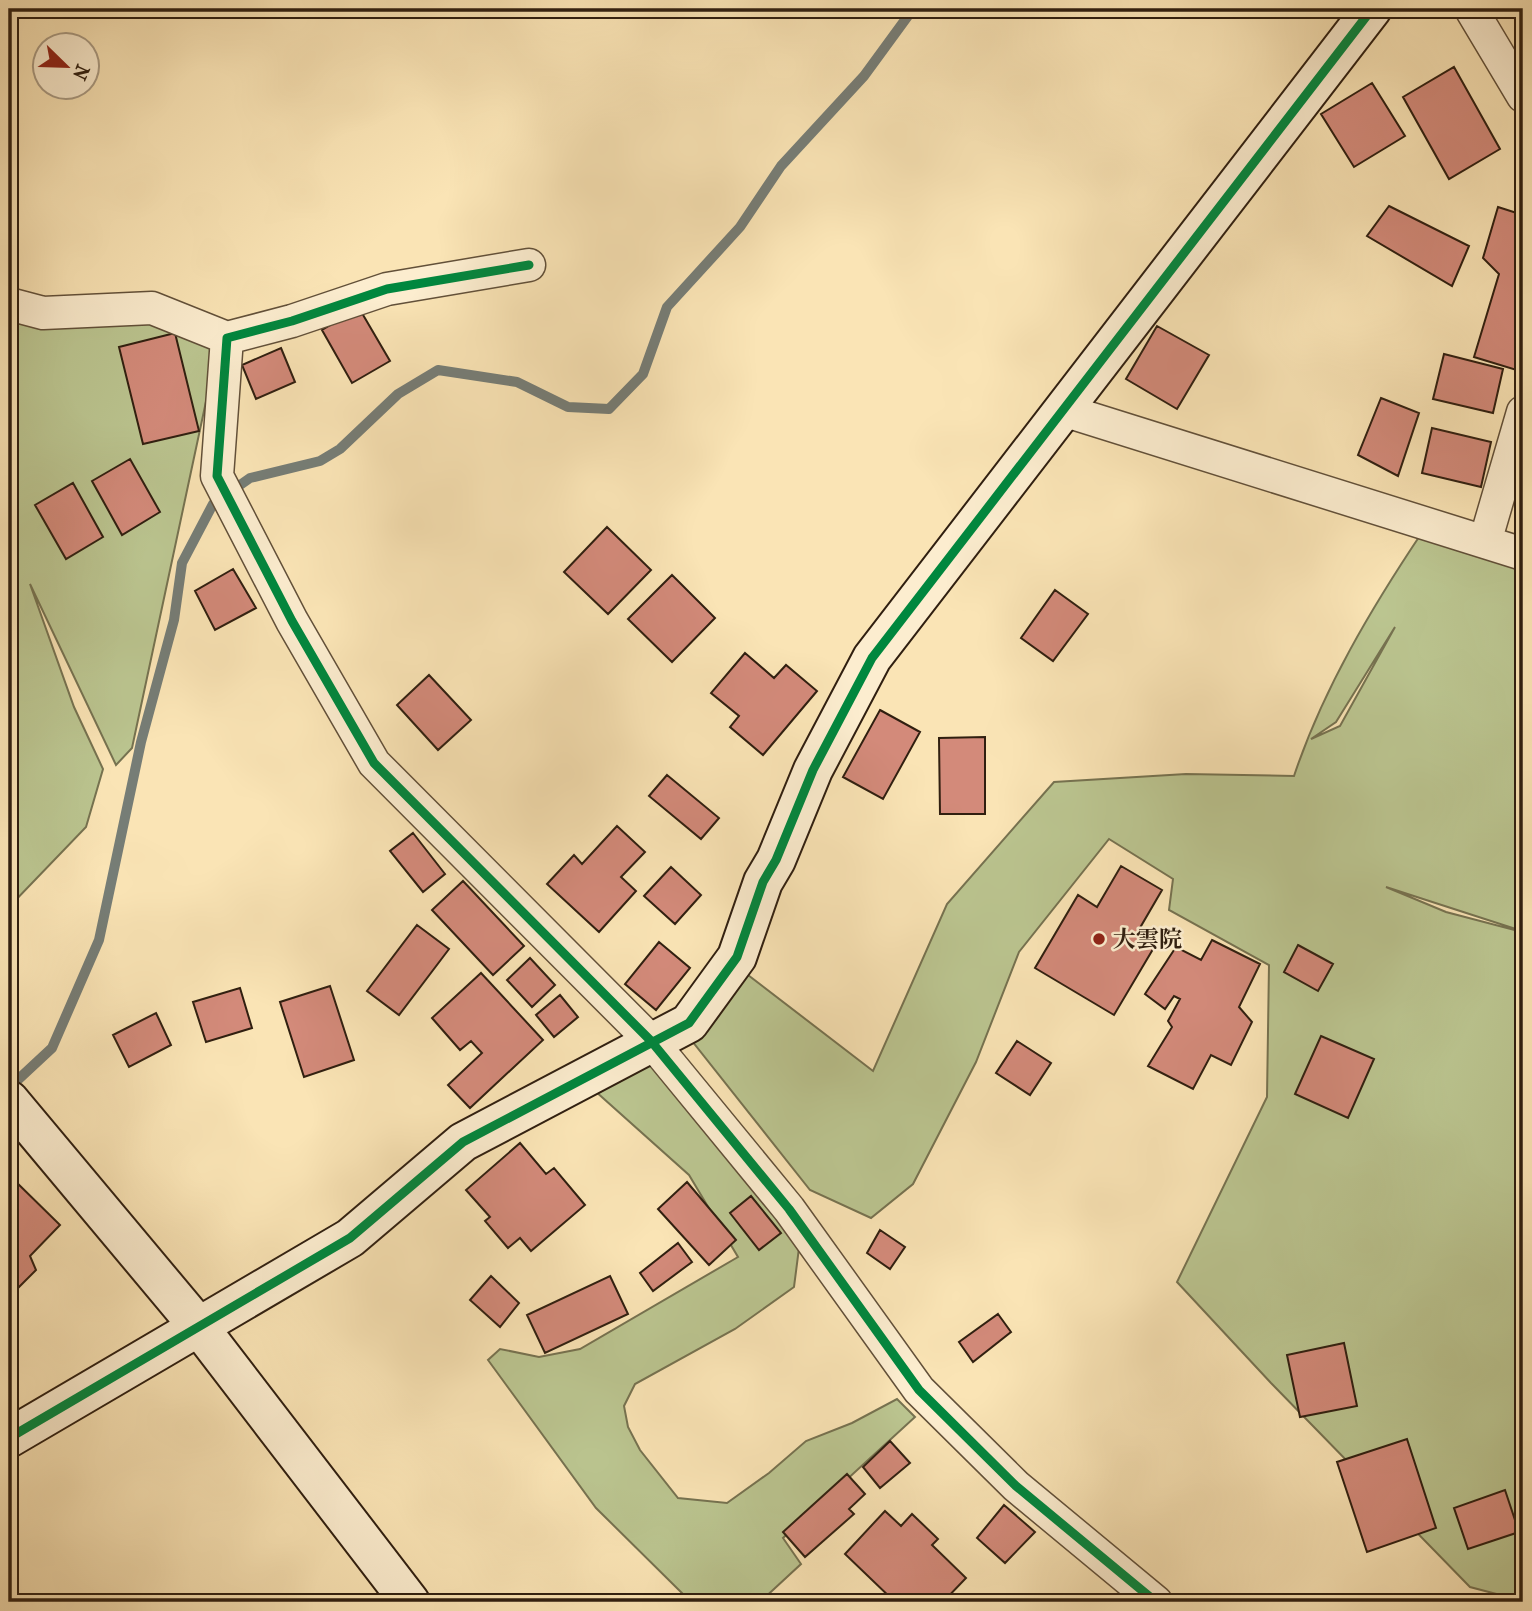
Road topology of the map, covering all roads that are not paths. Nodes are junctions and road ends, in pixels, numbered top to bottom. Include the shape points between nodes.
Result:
1 (1372, 9) edge
2 (1471, 9) edge
3 (1523, 96) edge
4 (529, 265) dead end
5 (9, 304) edge
6 (227, 338) junction
7 (1063, 410) junction
8 (1523, 412) edge
9 (1485, 542) junction
10 (1523, 554) edge
11 (651, 1041) junction
12 (9, 1100) edge
13 (199, 1327) junction
14 (9, 1438) edge
15 (410, 1602) edge
16 (1156, 1602) edge

1 - 7 street
2 - 3 street
4 - 6 street via 387,289
5 - 6 street via 43,313 152,308
6 - 11 street via 217,476 374,763
7 - 9 street
7 - 11 street via 872,658 813,770 763,882 737,957 689,1023
8 - 9 street
9 - 10 street
11 - 13 street via 463,1142 350,1238
11 - 16 street via 789,1209 919,1390 1016,1486
12 - 13 street
13 - 14 street
13 - 15 street

